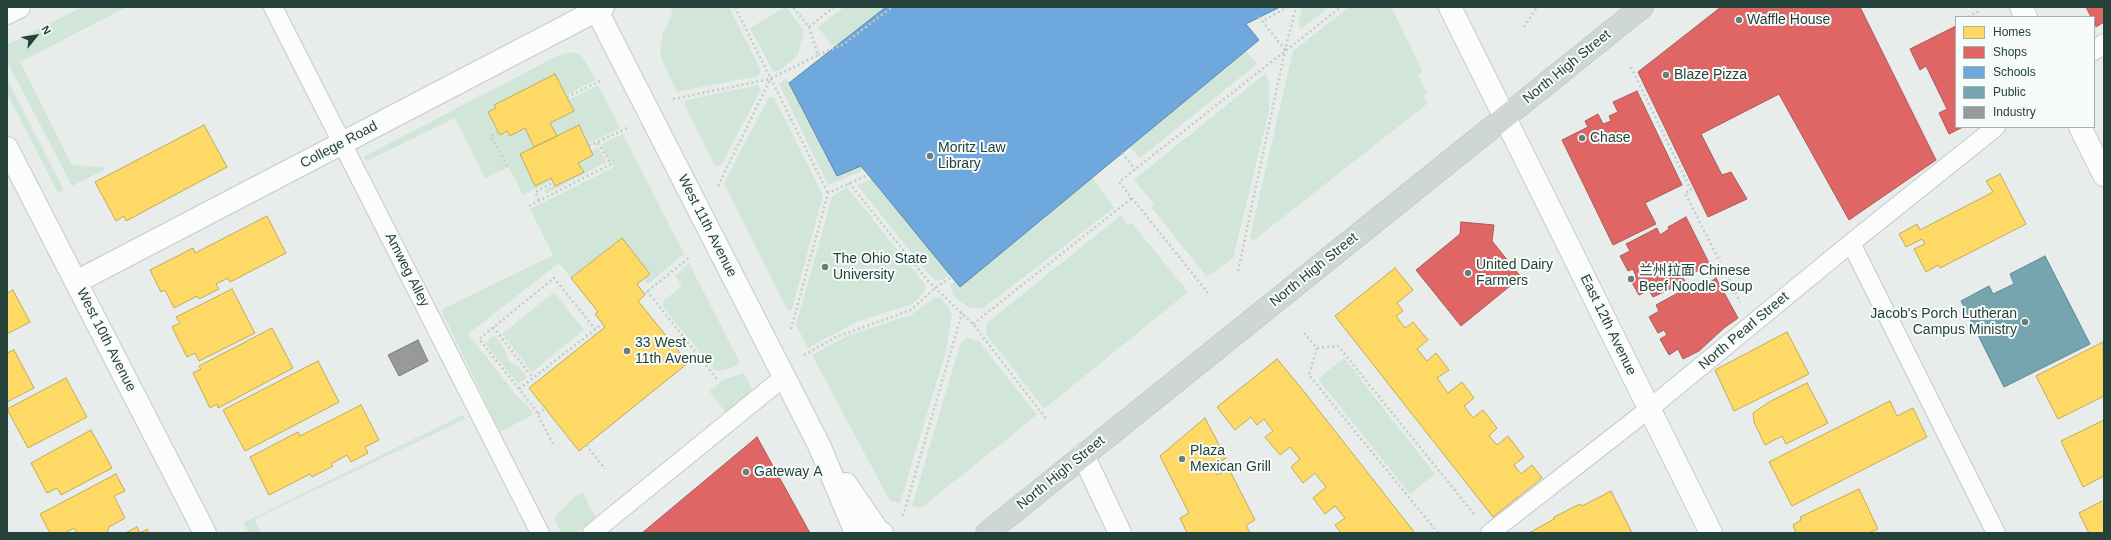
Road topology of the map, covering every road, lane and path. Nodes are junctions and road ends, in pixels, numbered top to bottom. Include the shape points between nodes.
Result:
1 (19, 7) edge
2 (274, 7) edge
3 (735, 7) edge
4 (794, 7) edge
5 (834, 7) edge
6 (892, 7) edge
7 (1288, 7) edge
8 (1296, 7) edge
9 (1341, 7) edge
10 (1450, 7) edge
11 (1533, 7) edge
12 (1537, 7) edge
13 (1642, 7) edge
14 (2021, 7) edge
15 (598, 8) edge
16 (1981, 10) dead end
17 (7, 13) edge
18 (1533, 14) junction
19 (1970, 16) edge
20 (2026, 16) edge
21 (1259, 17) dead end
22 (1262, 21) junction
23 (1524, 26) dead end
24 (809, 27) junction
25 (2104, 43) edge
26 (1285, 50) junction
27 (2095, 50) edge
28 (817, 55) junction
29 (1630, 66) dead end
30 (770, 79) junction
31 (602, 80) dead end
32 (567, 97) dead end
33 (673, 99) dead end
34 (1504, 117) junction
35 (626, 128) dead end
36 (1995, 128) edge
37 (2080, 128) edge
38 (498, 132) dead end
39 (597, 142) junction
40 (343, 143) junction
41 (589, 146) dead end
42 (7, 148) edge
43 (1122, 153) dead end
44 (508, 168) dead end
45 (1135, 169) junction
46 (868, 175) dead end
47 (2104, 175) edge
48 (554, 182) dead end
49 (849, 183) junction
50 (718, 186) dead end
51 (828, 193) junction
52 (1132, 198) junction
53 (539, 200) junction
54 (529, 206) dead end
55 (1851, 243) junction
56 (690, 257) dead end
57 (1238, 271) dead end
58 (952, 277) dead end
59 (76, 282) junction
60 (935, 288) junction
61 (647, 291) junction
62 (1208, 293) dead end
63 (644, 294) dead end
64 (962, 313) junction
65 (602, 324) dead end
66 (974, 324) junction
67 (1752, 325) junction
68 (493, 327) junction
69 (595, 329) junction
70 (791, 329) dead end
71 (1304, 333) dead end
72 (1317, 348) junction
73 (804, 355) dead end
74 (784, 376) junction
75 (533, 378) junction
76 (717, 379) dead end
77 (519, 389) junction
78 (545, 408) dead end
79 (1650, 409) junction
80 (538, 414) junction
81 (1046, 420) dead end
82 (554, 444) dead end
83 (586, 445) dead end
84 (819, 445) junction
85 (1083, 455) junction
86 (605, 469) dead end
87 (1475, 515) dead end
88 (903, 516) dead end
89 (205, 533) edge
90 (540, 533) edge
91 (592, 533) edge
92 (856, 533) edge
93 (882, 533) edge
94 (987, 533) edge
95 (1120, 533) edge
96 (1438, 533) edge
97 (1490, 533) edge
98 (1711, 533) edge
99 (1996, 533) edge

1 - 17 street
2 - 40 lane, Amweg Alley
3 - 30 path
4 - 24 path
5 - 24 path
6 - 28 path via 844,44
7 - 22 path
8 - 26 path
9 - 26 path
10 - 34 street, East 12th Avenue
11 - 18 path
12 - 18 path
13 - 34 main road, North High Street
14 - 20 street
15 - 40 street, College Road
15 - 74 street, West 11th Avenue
16 - 19 path
18 - 23 path
21 - 22 path
22 - 26 path
24 - 28 path
25 - 27 lane
26 - 45 path
26 - 57 path
28 - 30 path
29 - 67 path via 1691,190 1685,193
30 - 33 path
30 - 50 path
30 - 51 path
31 - 32 path
34 - 79 street, East 12th Avenue
34 - 85 main road, North High Street
35 - 39 path
36 - 55 lane, North Pearl Street
37 - 47 street
38 - 44 path via 492,136
39 - 41 path
39 - 53 path via 610,164
40 - 59 street, College Road
40 - 90 lane, Amweg Alley
42 - 59 street, West 10th Avenue
43 - 45 path
45 - 52 path via 1119,182
46 - 49 path
48 - 53 path via 535,192
49 - 51 path
49 - 60 path
51 - 70 path
52 - 62 path
52 - 66 path
53 - 54 path
55 - 67 lane, North Pearl Street
55 - 99 lane
56 - 61 path
58 - 60 path
59 - 89 street, West 10th Avenue
60 - 64 path
60 - 73 path via 911,310 836,337
61 - 63 path
61 - 76 path
64 - 66 path
64 - 88 path
65 - 69 path
66 - 81 path
67 - 79 lane, North Pearl Street
68 - 69 path via 554,278
68 - 75 path
68 - 77 path via 479,339
69 - 75 path
71 - 72 path
72 - 87 path via 1338,346
72 - 96 path via 1309,375
74 - 84 street, West 11th Avenue
74 - 91 lane
75 - 77 path
77 - 80 path
78 - 80 path
79 - 97 lane, North Pearl Street
79 - 98 street, East 12th Avenue
80 - 82 path
83 - 86 path
84 - 92 street, West 11th Avenue
84 - 93 street, West 11th Avenue via 878,531
85 - 94 main road, North High Street
85 - 95 street

